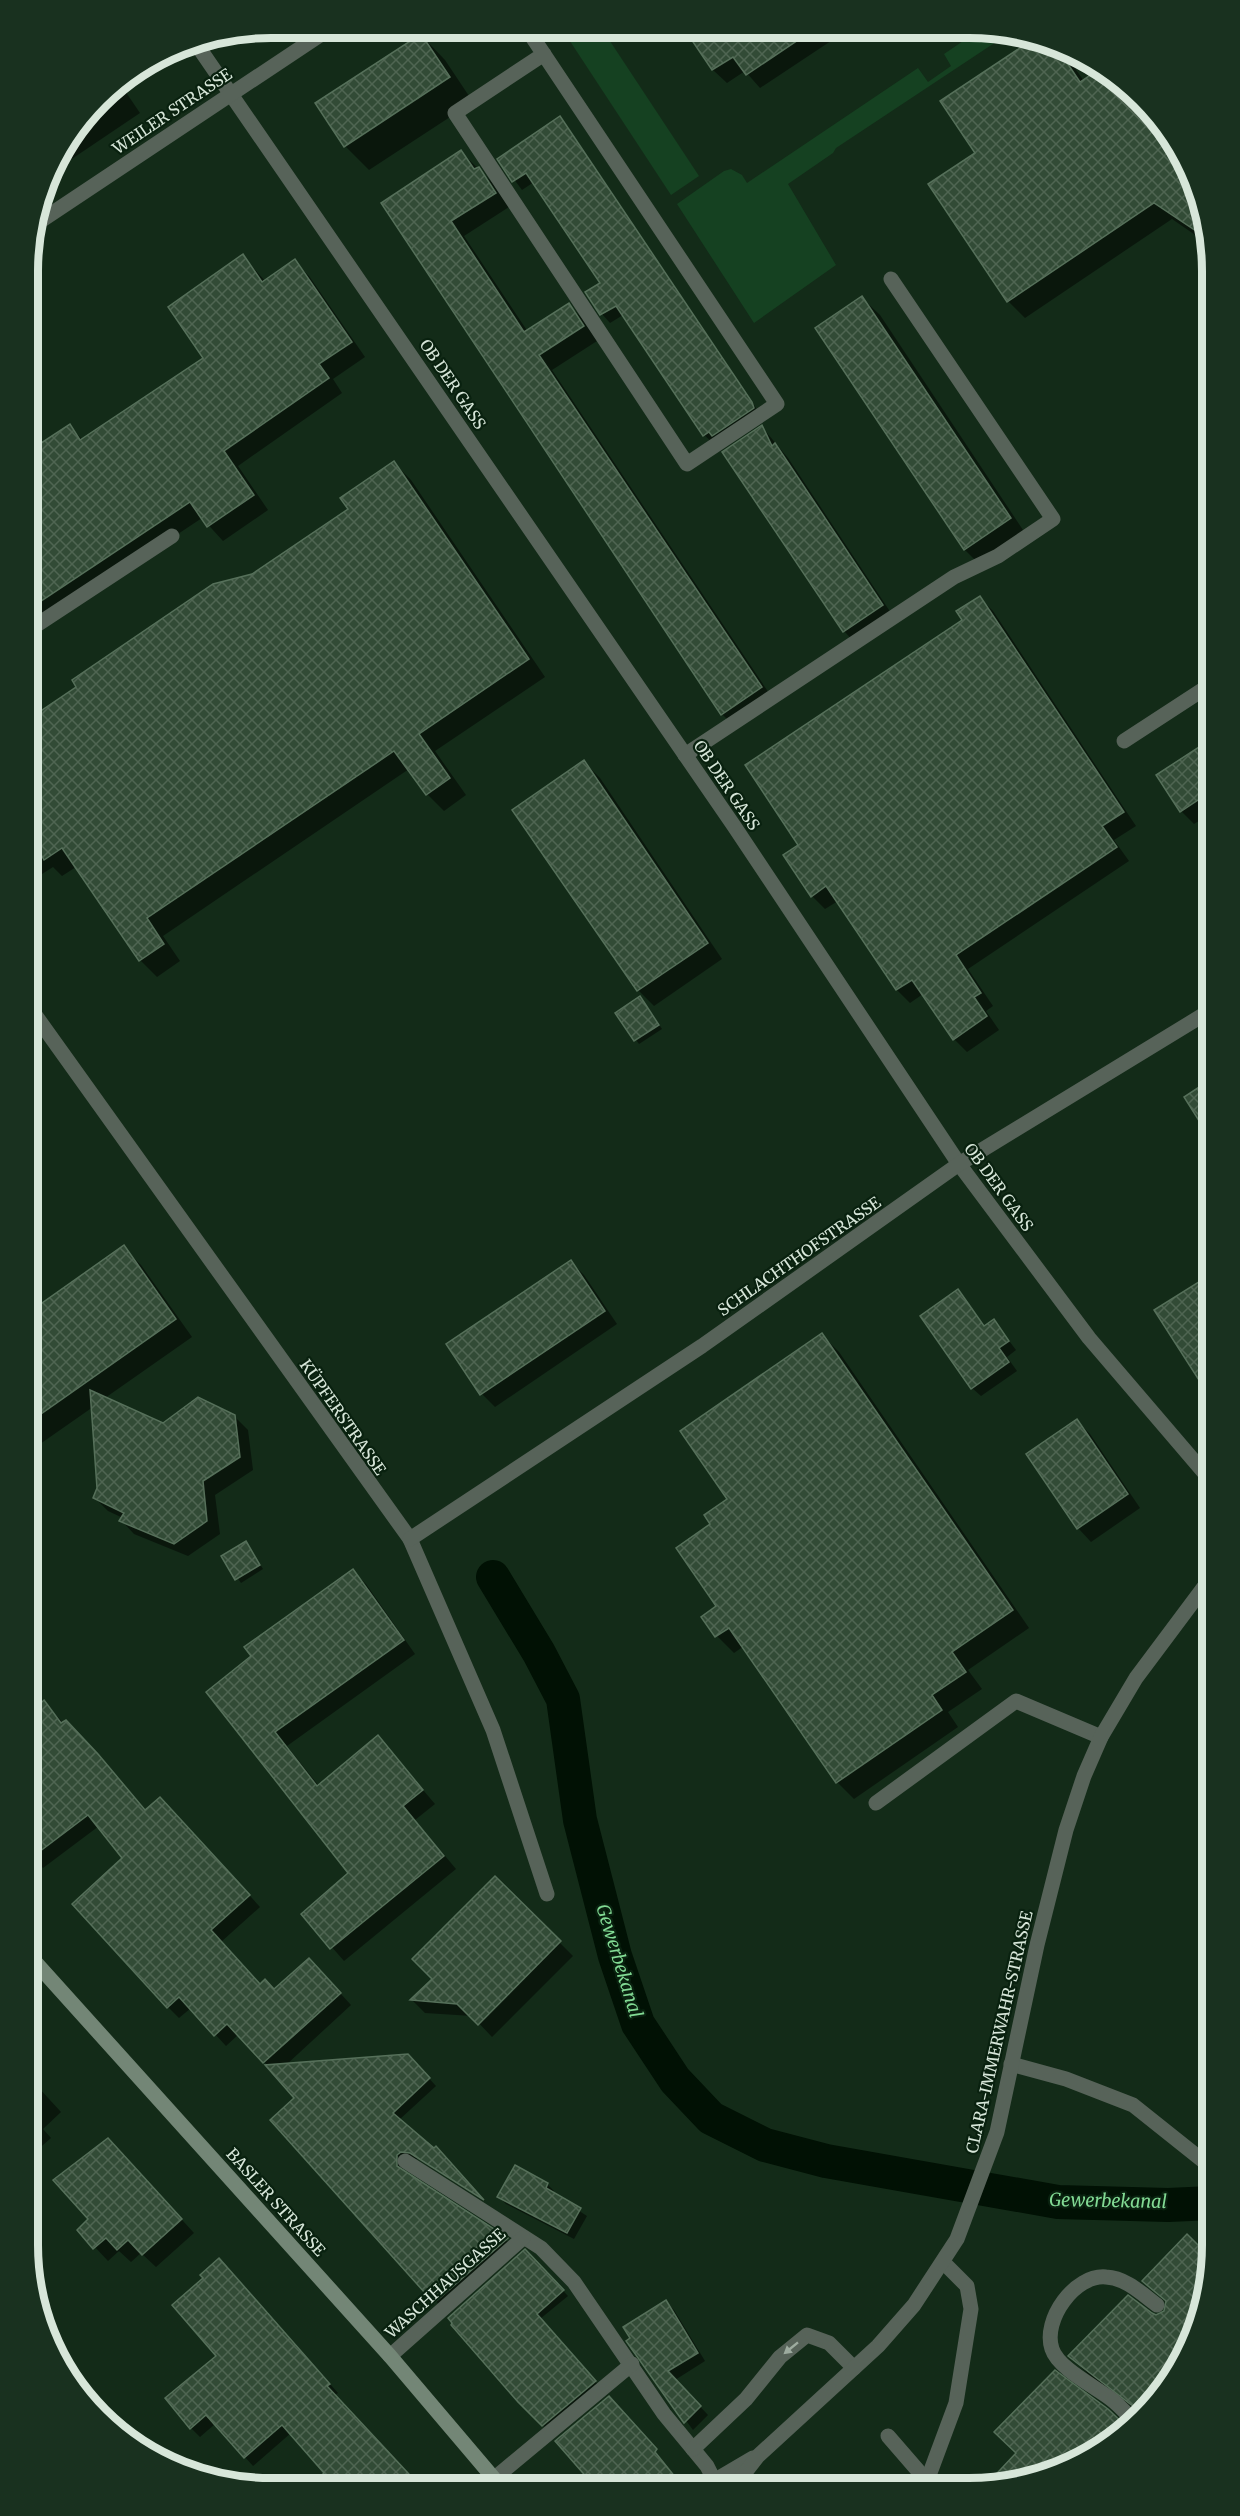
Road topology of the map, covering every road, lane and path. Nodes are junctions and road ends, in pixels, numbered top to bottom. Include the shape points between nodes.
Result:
1 (315, 38) edge
2 (533, 38) edge
3 (200, 49) edge
4 (544, 54) junction
5 (230, 93) junction
6 (43, 219) edge
7 (891, 279) dead end
8 (172, 536) dead end
9 (38, 624) edge
10 (1202, 690) edge
11 (1124, 741) dead end
12 (685, 755) junction
13 (1202, 1016) edge
14 (38, 1019) edge
15 (959, 1164) junction
16 (1202, 1471) edge
17 (410, 1539) junction
18 (1202, 1590) edge
19 (1101, 1737) junction
20 (876, 1803) dead end
21 (547, 1894) dead end
22 (38, 1968) edge
23 (1011, 2064) junction
24 (1202, 2160) edge
25 (405, 2161) dead end
26 (523, 2238) junction
27 (943, 2262) junction
28 (1157, 2305) dead end
29 (390, 2356) junction
30 (632, 2364) junction
31 (854, 2368) junction
32 (1128, 2416) edge
33 (888, 2436) dead end
34 (693, 2448) junction
35 (758, 2456) junction
36 (496, 2478) edge
37 (504, 2478) edge
38 (706, 2478) edge
39 (719, 2478) edge
40 (741, 2478) edge
41 (924, 2478) edge
42 (932, 2478) edge

1 - 5 street, WEILER STRASSE
2 - 4 street
3 - 5 street, OB DER GASS
4 - 4 street via 777,404 687,464 455,113
5 - 6 street, WEILER STRASSE
5 - 12 street, OB DER GASS
7 - 12 street via 1053,519 998,556 954,577
8 - 9 street
10 - 11 street
12 - 15 street, OB DER GASS
13 - 15 street, SCHLACHTHOFSTRASSE
14 - 17 street, KÜPFERSTRASSE
15 - 16 street, OB DER GASS via 1089,1338
15 - 17 street, SCHLACHTHOFSTRASSE via 702,1346
17 - 21 street, KÜPFERSTRASSE via 493,1730
18 - 19 street, CLARA-IMMERWAHR-STRASSE via 1136,1678
19 - 20 street via 1016,1701
19 - 23 street, CLARA-IMMERWAHR-STRASSE via 1066,1830
22 - 29 main road, BASLER STRASSE
23 - 24 street via 1077,2083 1133,2105
23 - 27 street, CLARA-IMMERWAHR-STRASSE via 994,2142 968,2215
25 - 26 street, WASCHHAUSGASSE
26 - 29 street, WASCHHAUSGASSE
26 - 30 street, WASCHHAUSGASSE via 541,2248 574,2282
27 - 31 street, CLARA-IMMERWAHR-STRASSE via 914,2305
27 - 42 street via 967,2286 971,2309 956,2403
28 - 32 street via 1125,2281 1104,2276 1074,2289 1061,2302 1053,2321 1051,2347 1057,2358
29 - 36 main road, BASLER STRASSE
30 - 34 street, WASCHHAUSGASSE via 664,2414
30 - 37 street
31 -> 34 street via 829,2343 807,2335 780,2357 746,2399
31 - 35 street, CLARA-IMMERWAHR-STRASSE
33 - 41 street
34 - 38 street, WASCHHAUSGASSE
35 - 39 street, CLARA-IMMERWAHR-STRASSE
35 - 40 street, CLARA-IMMERWAHR-STRASSE

